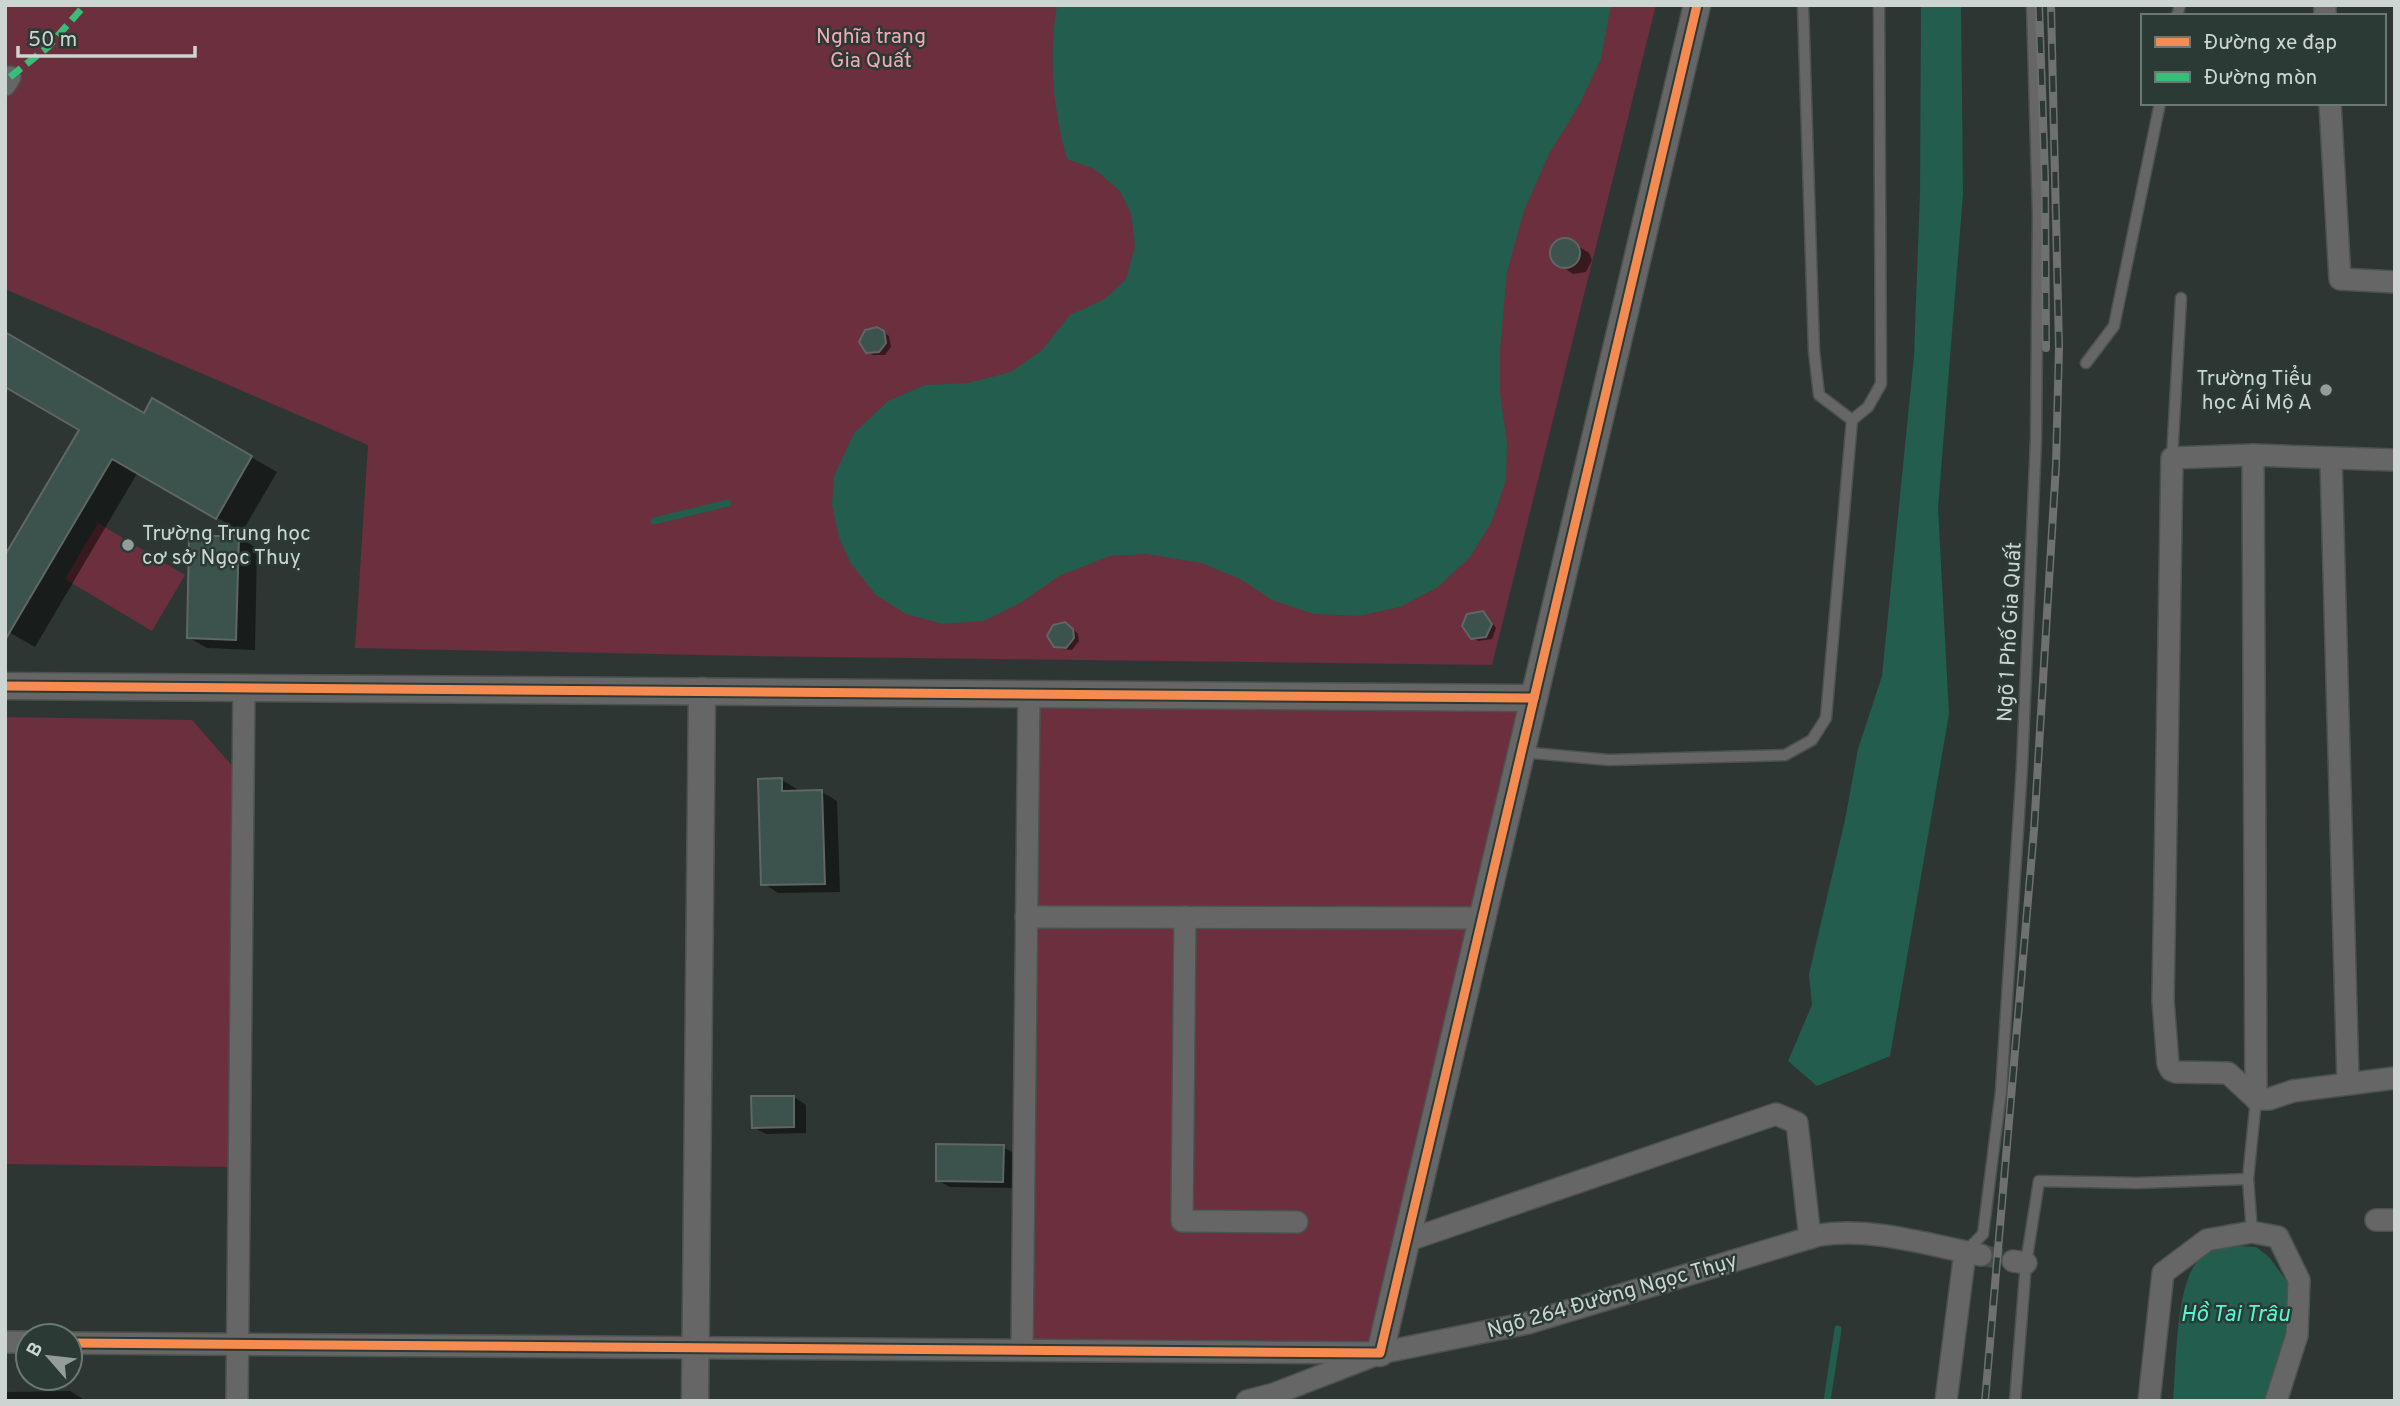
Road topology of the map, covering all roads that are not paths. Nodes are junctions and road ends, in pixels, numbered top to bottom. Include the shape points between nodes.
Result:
1 (1697, 5) edge
2 (1803, 5) edge
3 (1879, 5) edge
4 (2032, 5) edge
5 (2160, 105) edge
6 (2330, 105) edge
7 (2395, 282) edge
8 (2181, 298) dead end
9 (2086, 363) dead end
10 (1852, 420) junction
11 (2253, 455) junction
12 (2172, 458) junction
13 (2331, 458) junction
14 (2395, 460) edge
15 (5, 687) edge
16 (244, 688) junction
17 (702, 691) junction
18 (1028, 694) junction
19 (1534, 698) junction
20 (1521, 752) junction
21 (1026, 917) junction
22 (1185, 917) junction
23 (1482, 918) junction
24 (2395, 1078) edge
25 (2348, 1083) junction
26 (2256, 1099) junction
27 (2248, 1179) junction
28 (1297, 1222) dead end
29 (2252, 1232) junction
30 (1810, 1238) junction
31 (1406, 1241) junction
32 (1973, 1253) junction
33 (84, 1343) edge
34 (237, 1344) junction
35 (695, 1347) junction
36 (1022, 1350) junction
37 (1380, 1353) junction
38 (237, 1401) edge
39 (695, 1401) edge
40 (1247, 1401) edge
41 (1945, 1401) edge
42 (2015, 1401) edge
43 (2149, 1401) edge
44 (2276, 1401) edge

1 - 19 street
2 - 10 lane via 1819,395
3 - 10 lane via 1881,384 1868,407
4 - 32 lane, Ngõ 1 Phố Gia Quất via 2038,214 2036,439 2022,768 2001,1091 1983,1234
5 - 9 lane via 2114,326
6 - 7 street via 2340,279
8 - 12 lane
10 - 20 lane via 1826,718 1812,740 1785,755 1609,760
11 - 12 street
11 - 13 street
11 - 26 street
12 - 26 street via 2163,1000 2168,1064 2176,1072 2228,1073
13 - 14 street
13 - 25 street
15 - 16 street
16 - 17 street
16 - 34 street
17 - 18 street
17 - 35 street
18 - 19 street
18 - 21 street
19 - 20 street
20 - 23 street
21 - 22 street
21 - 36 street
22 - 23 street
22 - 28 street via 1182,1221
23 - 31 street
24 - 25 street
25 - 26 street
26 - 27 lane
27 - 29 lane
27 - 42 lane via 2039,1181 2020,1262
29 - 43 street via 2207,1240 2163,1273
29 - 44 street via 2277,1237 2299,1280 2297,1335
30 - 31 street via 1797,1123 1776,1114
30 - 32 street, Ngõ 264 Đường Ngọc Thụy via 1844,1231
30 - 37 street, Ngõ 264 Đường Ngọc Thụy via 1528,1323
31 - 37 street
32 - 41 street
33 - 34 street
34 - 35 street
34 - 38 street
35 - 36 street
35 - 39 street
36 - 37 street
37 - 40 street, Ngõ 264 Đường Ngọc Thụy

